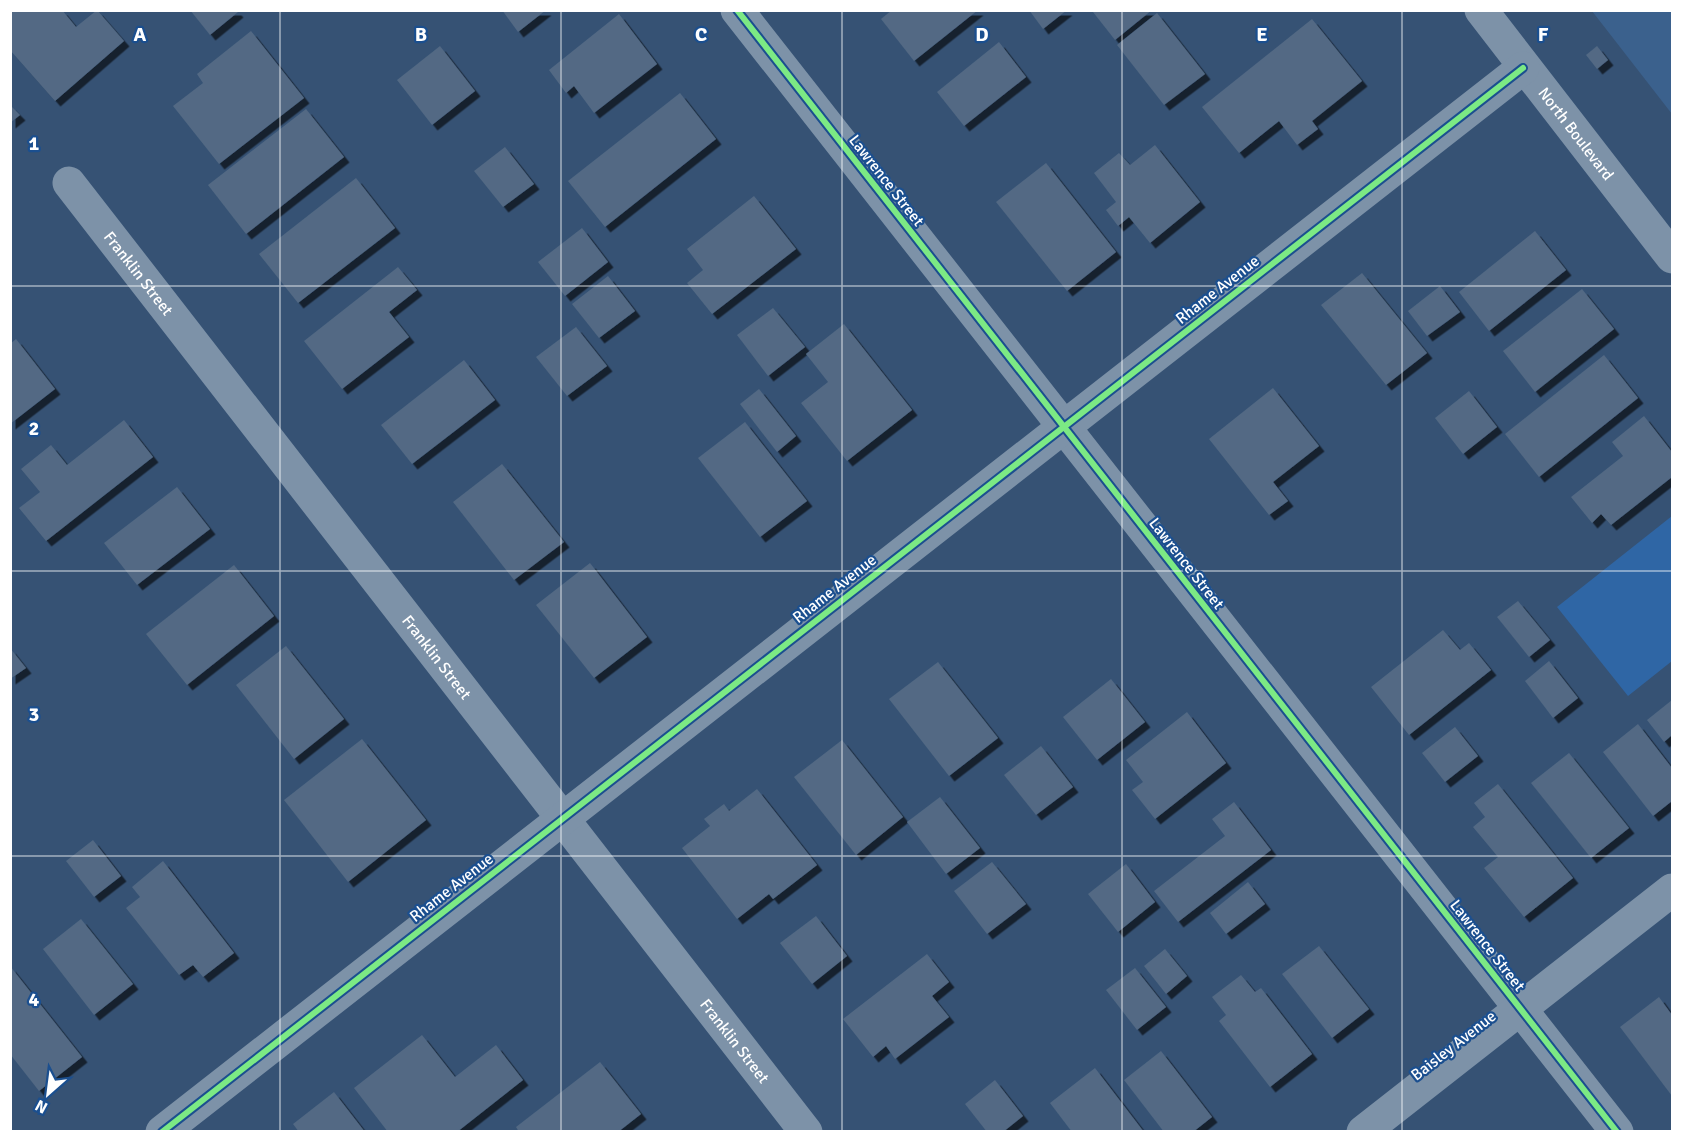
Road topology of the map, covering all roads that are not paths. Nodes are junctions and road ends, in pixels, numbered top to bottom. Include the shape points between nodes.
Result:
1 (737, 10) edge
2 (1481, 10) edge
3 (1523, 68) junction
4 (69, 183) dead end
5 (1672, 257) edge
6 (1063, 427) junction
7 (562, 817) junction
8 (1672, 890) edge
9 (1521, 1009) junction
10 (162, 1131) edge
11 (806, 1131) edge
12 (1363, 1131) edge
13 (1617, 1131) edge

1 - 6 street, Lawrence Street
2 - 3 street, North Boulevard
3 - 5 street, North Boulevard
3 - 6 street, Rhame Avenue
4 - 7 street, Franklin Street
6 - 7 street, Rhame Avenue
6 - 9 street, Lawrence Street
7 - 10 street, Rhame Avenue
7 - 11 street, Franklin Street
8 - 9 street, Baisley Avenue
9 - 12 street, Baisley Avenue
9 - 13 street, Lawrence Street

